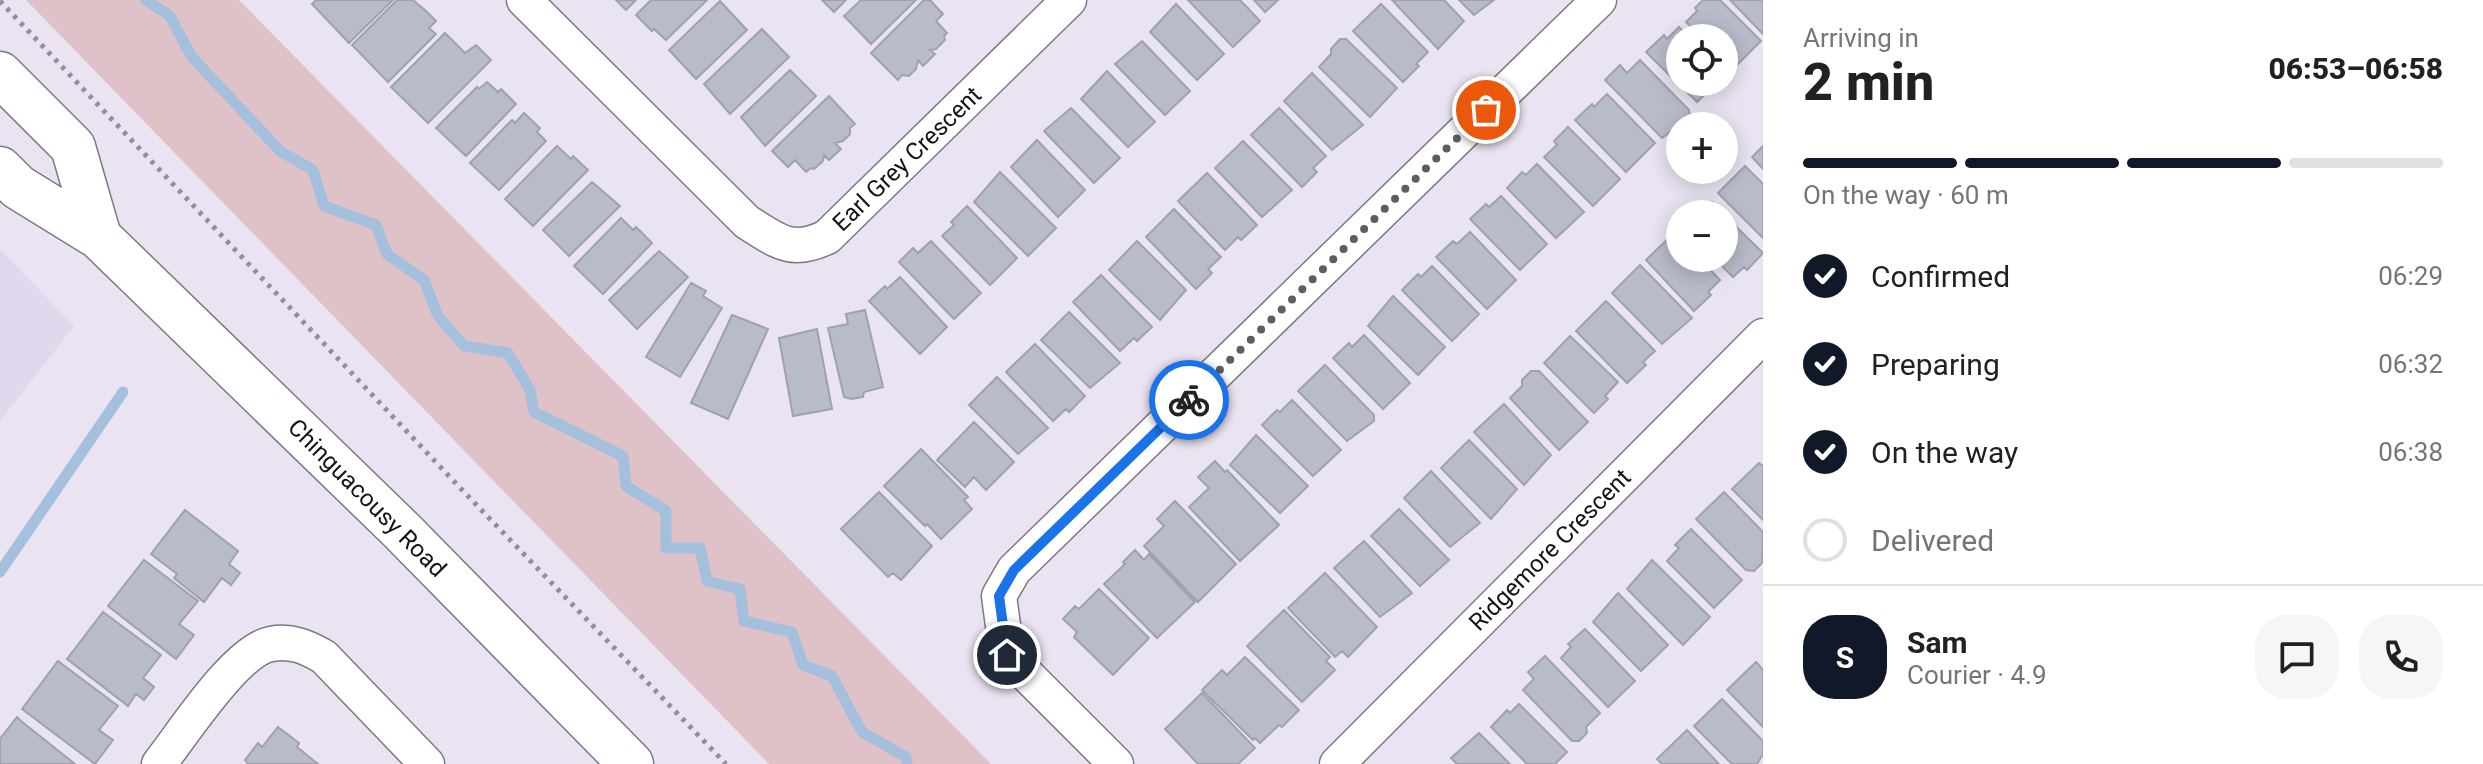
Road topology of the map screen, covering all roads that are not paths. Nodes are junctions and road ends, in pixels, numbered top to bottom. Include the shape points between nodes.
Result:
1 (524, 0) edge
2 (1599, 0) edge
3 (1056, 5) edge
4 (0, 74) edge
5 (0, 169) edge
6 (99, 237) junction
7 (1763, 336) edge
8 (159, 764) edge
9 (427, 764) edge
10 (631, 764) edge
11 (1116, 764) edge
12 (1337, 764) edge

1 - 3 street, Earl Grey Crescent via 747,222 778,241 805,247 827,237
2 - 11 street via 1014,570 999,596 1007,655
4 - 6 main road, Chinguacousy Road via 73,147
5 - 6 main road, Chinguacousy Road via 18,187
6 - 10 main road, Chinguacousy Road via 402,531
7 - 12 street, Ridgemore Crescent
8 - 9 street via 251,652 287,643 324,657

